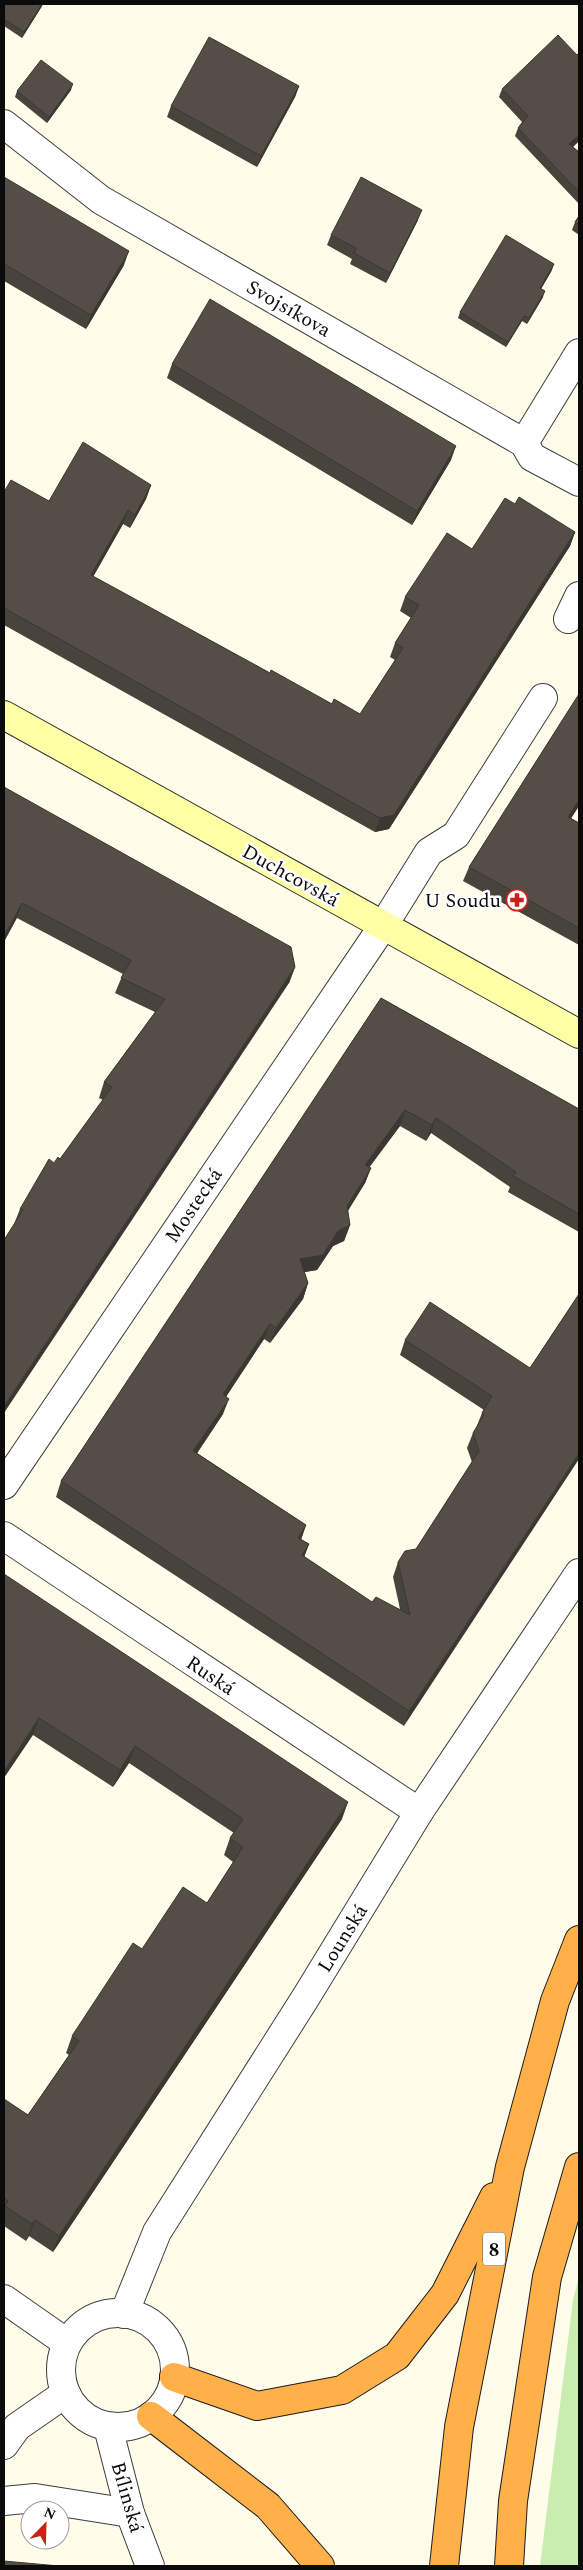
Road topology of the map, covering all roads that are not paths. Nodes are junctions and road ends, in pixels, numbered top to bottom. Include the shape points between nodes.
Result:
1 (4, 124) edge
2 (579, 353) edge
3 (571, 386) edge
4 (524, 443) junction
5 (579, 482) edge
6 (543, 698) dead end
7 (4, 714) edge
8 (382, 926) junction
9 (579, 1034) edge
10 (4, 1485) edge
11 (4, 1536) edge
12 (579, 1573) edge
13 (419, 1812) junction
14 (579, 1940) edge
15 (510, 2167) junction
16 (579, 2167) edge
17 (4, 2299) edge
18 (124, 2314) junction
19 (66, 2343) junction
20 (174, 2377) junction
21 (66, 2393) junction
22 (151, 2416) junction
23 (108, 2427) junction
24 (4, 2445) edge
25 (4, 2501) edge
26 (130, 2513) junction
27 (150, 2566) edge
28 (320, 2566) edge
29 (444, 2566) edge
30 (509, 2566) edge

1 - 4 street, Svojsíkova via 100,200
2 - 3 street
3 - 4 street
4 - 5 street, Svojsíkova via 532,457
6 - 8 street, Mostecká via 456,835 429,852
7 - 8 street, Duchcovská
8 - 9 street, Duchcovská
8 - 10 street, Mostecká
11 - 13 street, Ruská
12 - 13 street, Lounská
13 - 18 street, Lounská via 157,2232
14 - 15 highway, 8 via 555,2002
15 - 20 highway via 445,2294 397,2356 342,2390 257,2406
15 - 29 highway, 8 via 459,2427
16 - 30 highway via 547,2276 513,2501
17 - 19 street
18 - 19 street via 109,2314 90,2320
18 - 20 street via 148,2321 158,2329 170,2348
19 - 21 street via 60,2372
20 - 22 street via 167,2399
21 - 23 street via 86,2418
21 - 24 street via 17,2427
22 - 23 street via 140,2422
22 - 28 highway via 268,2506
23 - 26 street, Bílinská
25 - 26 street via 35,2498
26 - 27 street, Bílinská

